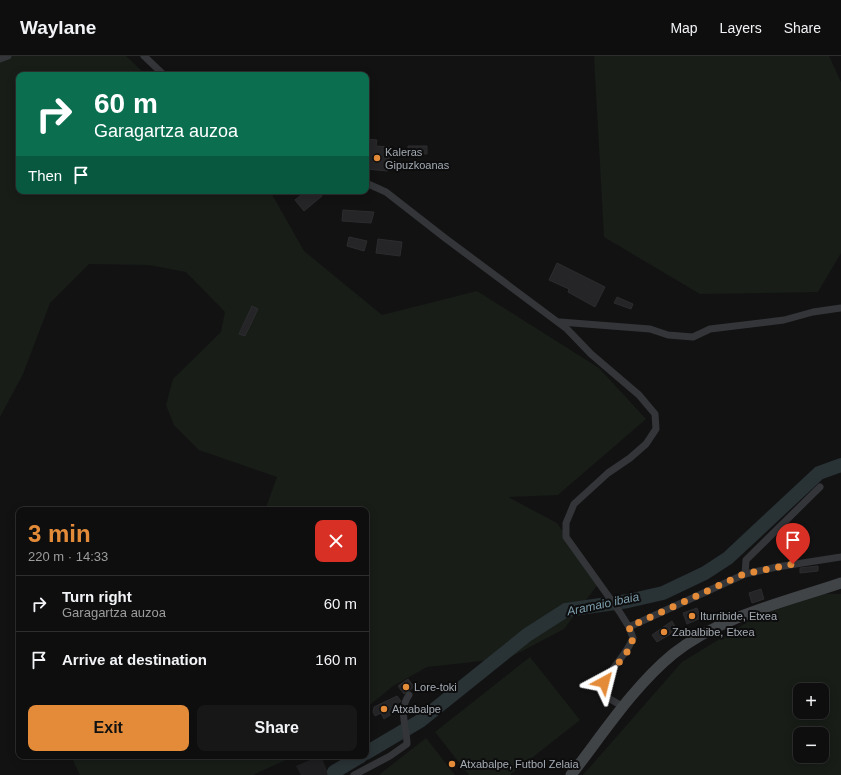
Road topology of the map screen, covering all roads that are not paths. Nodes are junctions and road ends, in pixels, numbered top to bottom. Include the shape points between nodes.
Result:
1 (8, 56) edge
2 (144, 56) edge
3 (0, 59) edge
4 (161, 72) edge
5 (369, 184) edge
6 (841, 308) edge
7 (558, 322) junction
8 (820, 487) dead end
9 (841, 557) edge
10 (744, 574) junction
11 (841, 582) edge
12 (629, 627) junction
13 (409, 695) dead end
14 (624, 706) junction
15 (354, 775) edge
16 (571, 775) edge

1 - 3 street
2 - 4 street
5 - 7 street via 386,192
6 - 7 street via 784,320 710,328 693,337 668,335 650,329
7 - 12 street via 639,395 655,414 656,429 646,444 608,472 574,504 566,523 566,537
8 - 10 street via 746,560
9 - 10 street
10 - 12 street
11 - 14 main road via 738,618 695,639 673,654
12 - 14 street via 633,638 630,648 604,682 602,692
13 - 15 street via 405,704 404,726 407,744
14 - 16 main road

